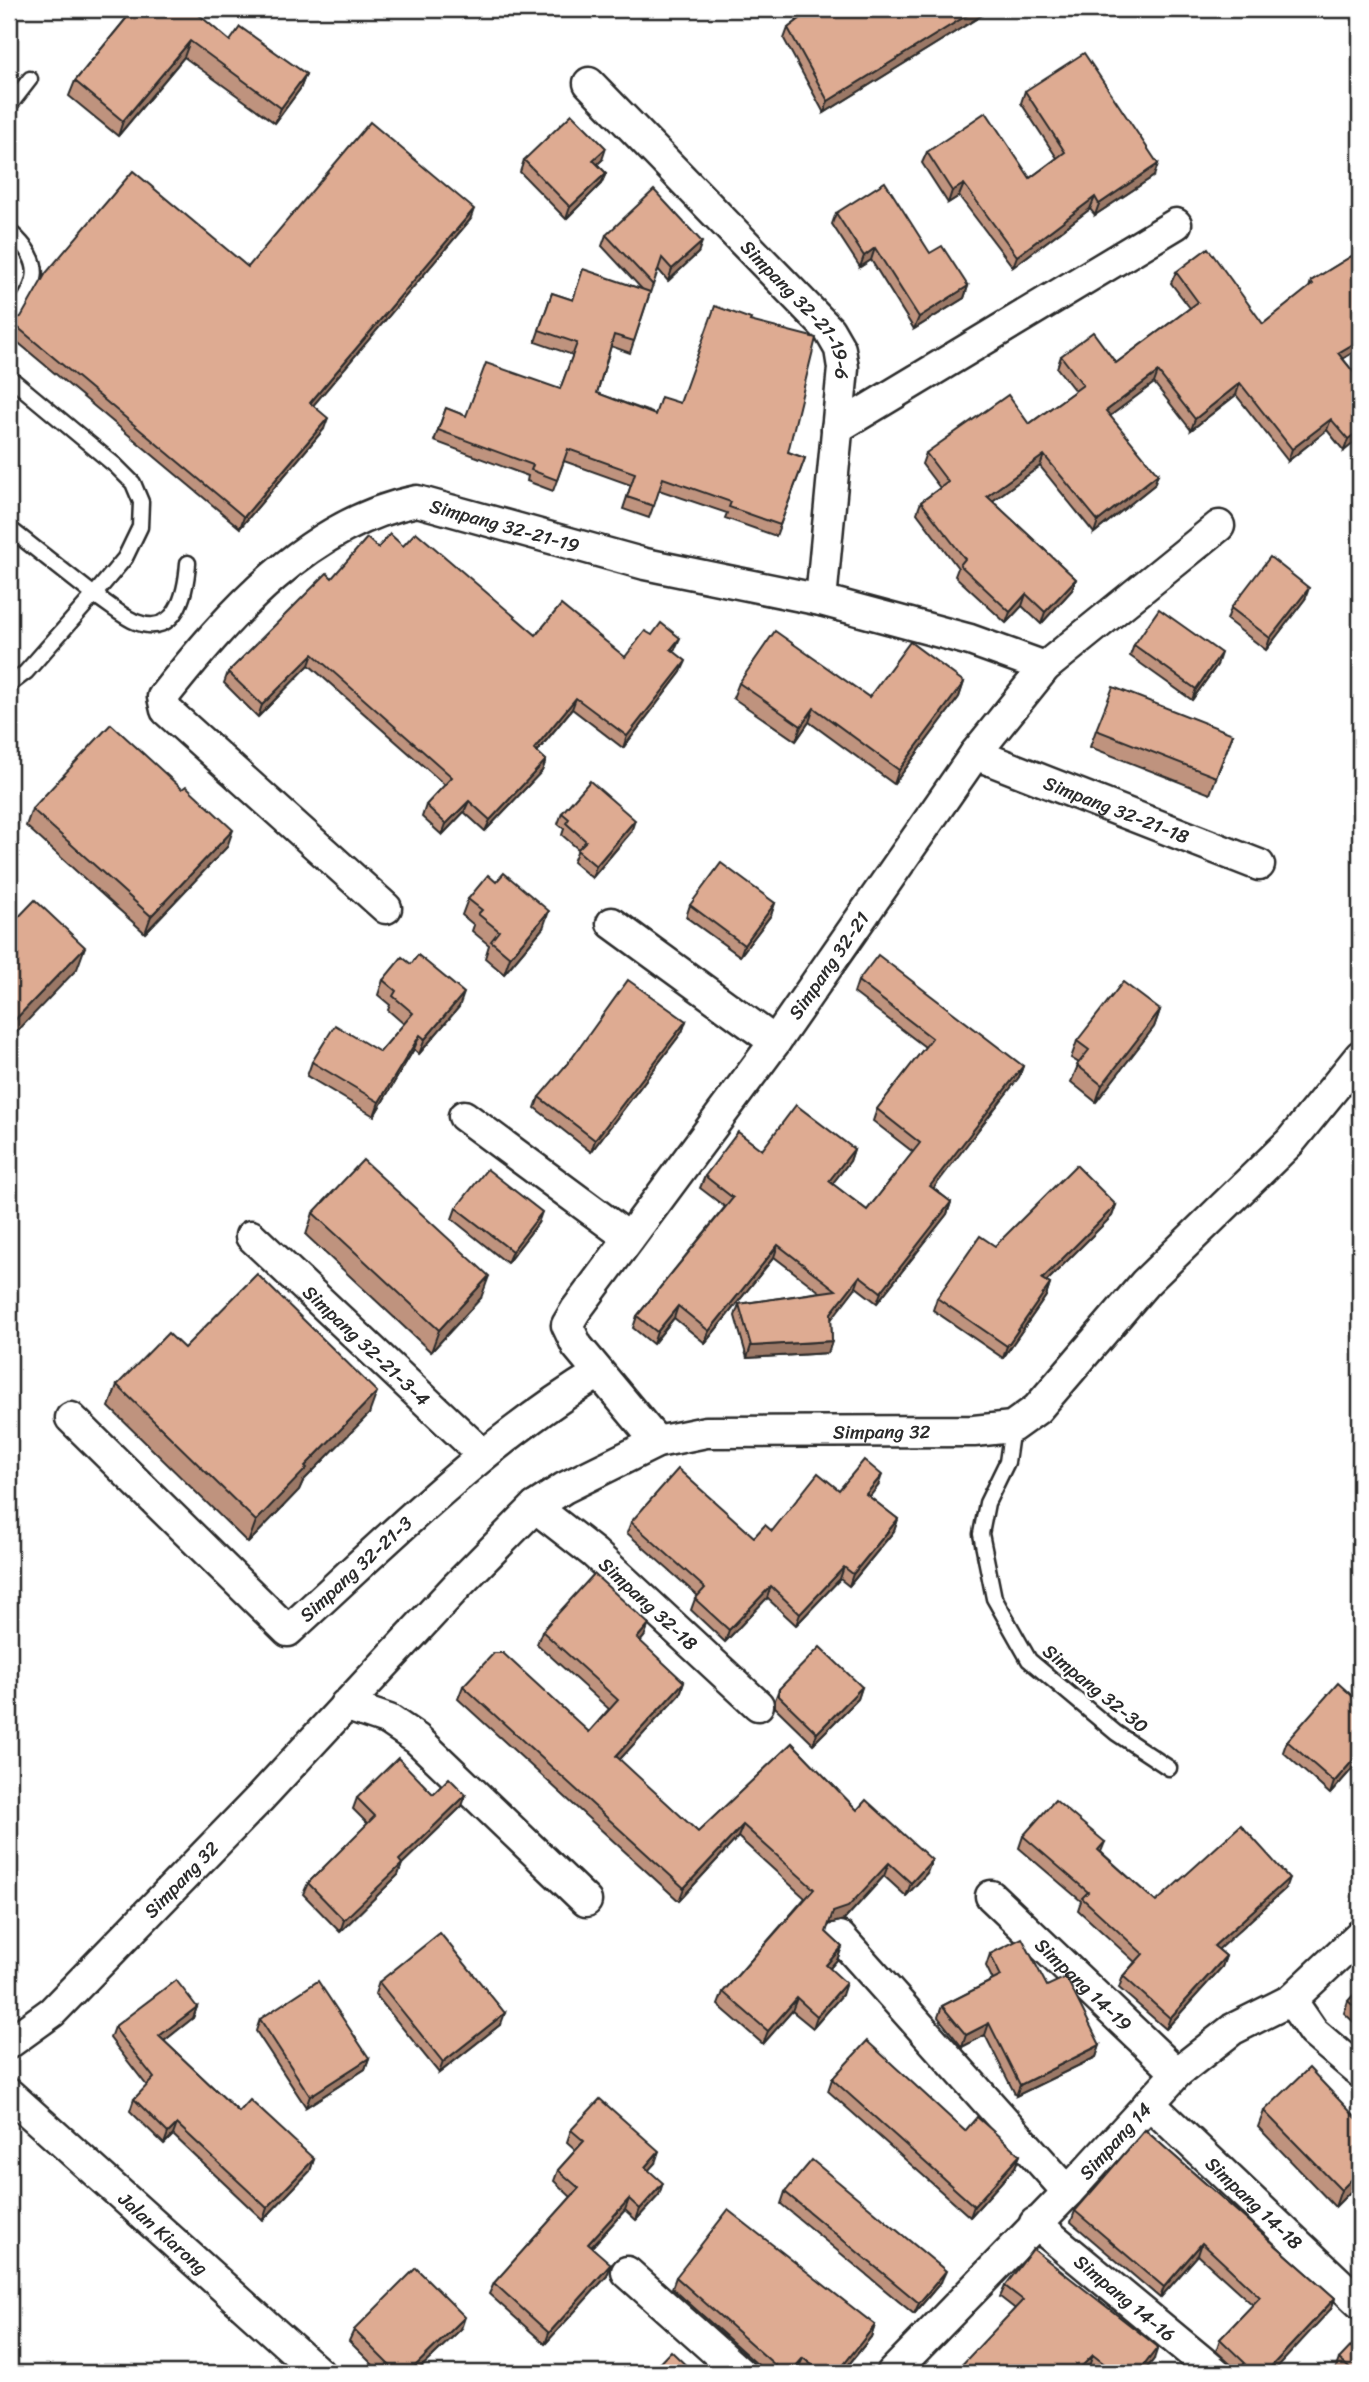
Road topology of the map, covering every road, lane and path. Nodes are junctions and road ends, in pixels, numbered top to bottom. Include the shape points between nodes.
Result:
1 (30, 79) dead end
2 (589, 83) dead end
3 (9, 106) edge
4 (1176, 224) dead end
5 (9, 231) edge
6 (9, 323) edge
7 (9, 377) edge
8 (837, 428) junction
9 (1219, 526) dead end
10 (9, 528) edge
11 (188, 563) dead end
12 (94, 595) junction
13 (821, 600) junction
14 (1045, 667) junction
15 (9, 685) edge
16 (975, 754) junction
17 (1259, 865) dead end
18 (386, 908) dead end
19 (612, 923) dead end
20 (775, 1042) junction
21 (1360, 1056) edge
22 (464, 1116) dead end
23 (251, 1236) dead end
24 (629, 1238) junction
25 (599, 1373) junction
26 (71, 1418) dead end
27 (1012, 1427) junction
28 (657, 1442) junction
29 (482, 1454) junction
30 (535, 1507) junction
31 (345, 1705) junction
32 (758, 1705) dead end
33 (1169, 1769) dead end
34 (990, 1896) dead end
35 (586, 1901) dead end
36 (1360, 1935) edge
37 (840, 1937) dead end
38 (1291, 2000) junction
39 (9, 2043) edge
40 (1360, 2072) edge
41 (1177, 2073) junction
42 (9, 2094) edge
43 (1149, 2103) junction
44 (1068, 2192) junction
45 (1035, 2223) junction
46 (627, 2272) dead end
47 (1360, 2303) edge
48 (318, 2373) edge
49 (740, 2373) edge
50 (892, 2373) edge
51 (1216, 2373) edge

1 - 3 lane
2 - 8 street, Simpang 32-21-19-6 via 829,330 840,349 843,368
4 - 8 street
5 - 6 lane via 22,242 35,265 33,290
7 - 12 lane via 133,482 141,502 140,527 125,558
8 - 13 street, Simpang 32-21-19-6
9 - 14 street, Simpang 32-21
10 - 12 lane
11 - 12 lane via 186,592 179,608 153,625 134,622
12 - 15 lane
13 - 14 street, Simpang 32-21-19 via 970,640
13 - 18 street, Simpang 32-21-19 via 645,564 417,501 385,508 303,553 274,575 163,697 166,710
14 - 16 street, Simpang 32-21
16 - 17 street, Simpang 32-21-18
16 - 20 street, Simpang 32-21
19 - 20 street
20 - 24 street, Simpang 32-21
21 - 27 street via 1290,1142 1145,1283 1037,1409
22 - 24 street
23 - 29 street, Simpang 32-21-3-4
24 - 25 street, Simpang 32-21 via 567,1325
25 - 28 street, Simpang 32-21
25 - 29 street, Simpang 32-21-3
26 - 29 street, Simpang 32-21-3 via 288,1631
27 - 28 street, Simpang 32 via 706,1432
27 - 33 lane, Simpang 32-30 via 1007,1462 986,1503 981,1534 994,1598 1029,1660 1116,1733
28 - 30 street, Simpang 32
30 - 31 street, Simpang 32
30 - 32 street, Simpang 32-18 via 594,1553
31 - 35 street via 389,1720 417,1739
31 - 39 street, Simpang 32 via 52,2012
34 - 41 street, Simpang 14-19
36 - 38 street, Simpang 14
37 - 44 street
38 - 40 street via 1313,2032
38 - 41 street, Simpang 14 via 1233,2029
41 - 43 street, Simpang 14
42 - 48 street, Jalan Kiarong
43 - 44 street, Simpang 14
43 - 47 street, Simpang 14-18
44 - 45 street, Simpang 14
45 - 50 street, Simpang 14
45 - 51 street, Simpang 14-16
46 - 49 street

